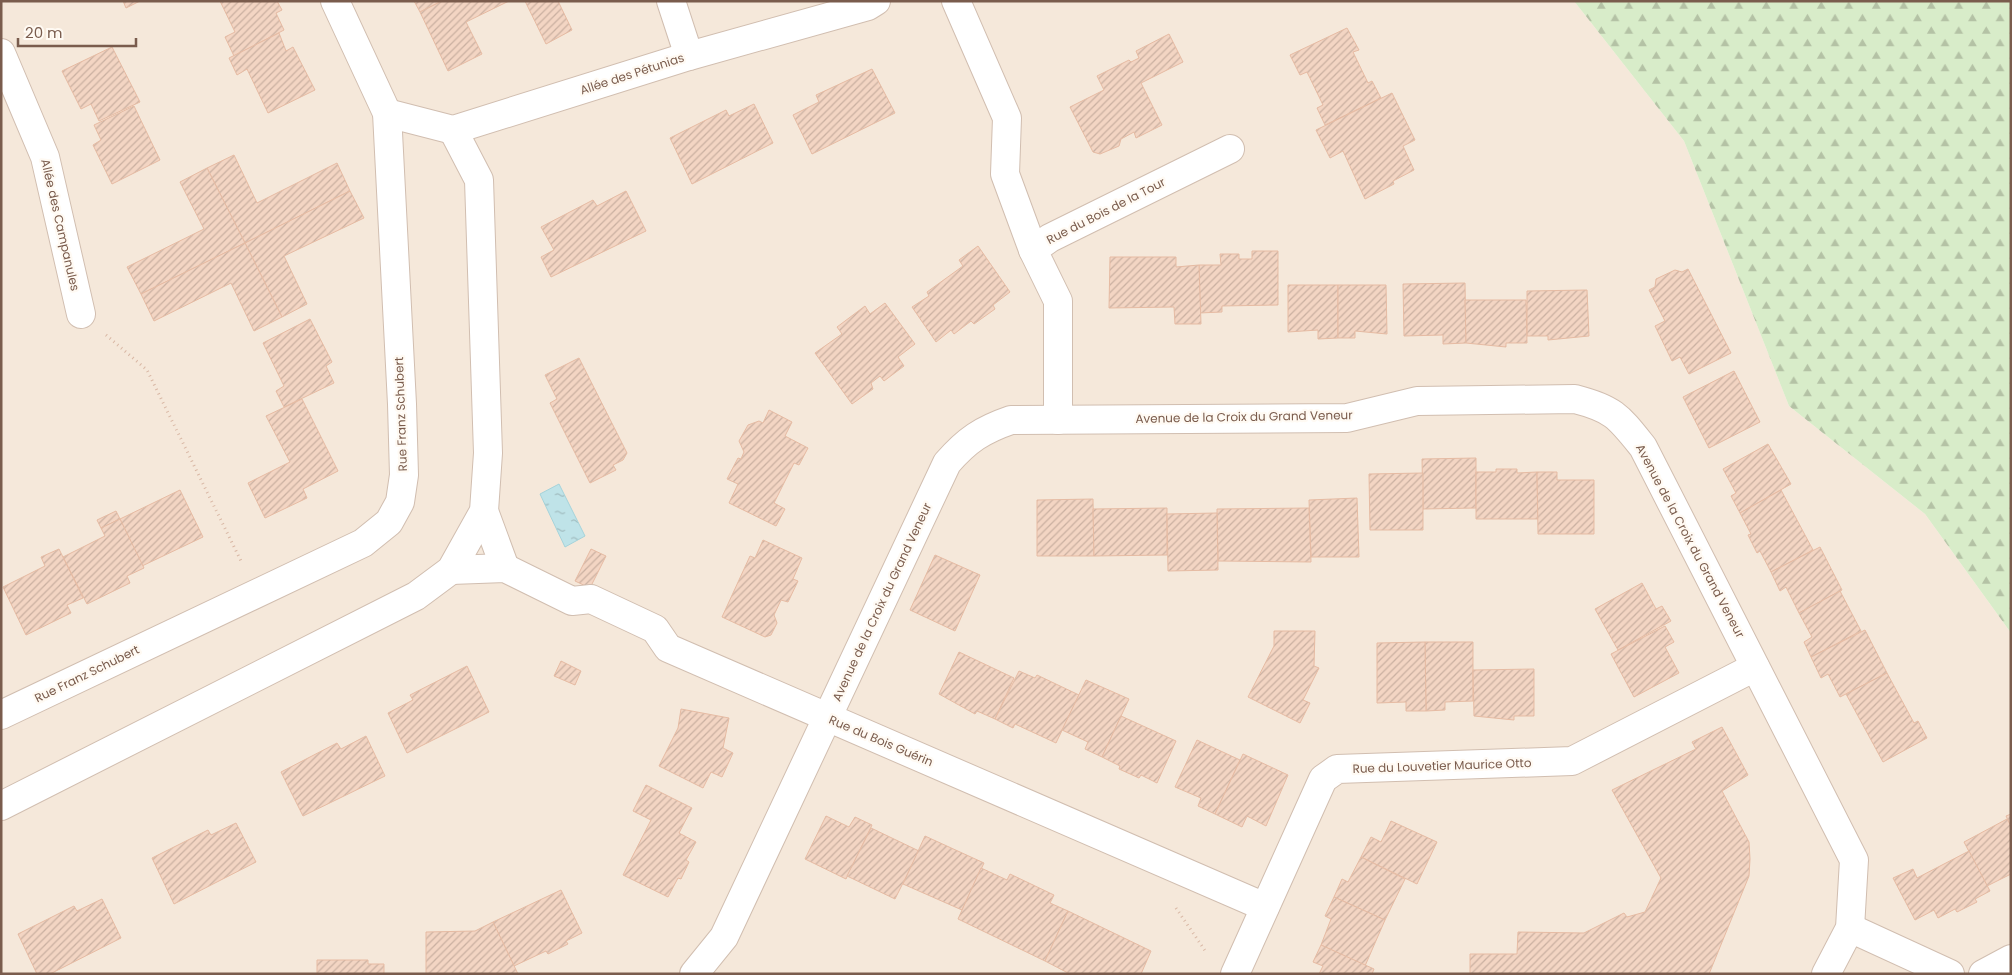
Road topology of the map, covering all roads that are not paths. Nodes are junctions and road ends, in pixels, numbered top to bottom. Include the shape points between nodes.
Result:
1 (335, 1) edge
2 (671, 1) edge
3 (876, 1) edge
4 (956, 1) edge
5 (1, 53) edge
6 (689, 56) junction
7 (387, 113) junction
8 (453, 130) junction
9 (1230, 149) dead end
10 (1033, 250) junction
11 (81, 314) road end
12 (1058, 420) junction
13 (484, 511) junction
14 (505, 568) junction
15 (452, 570) junction
16 (1755, 667) junction
17 (1, 715) edge
18 (828, 718) junction
19 (1, 806) edge
20 (1265, 906) junction
21 (1850, 928) junction
22 (2011, 959) edge
23 (694, 974) edge
24 (1236, 974) edge
25 (1826, 974) edge
26 (1950, 974) edge
27 (1983, 974) edge

1 - 7 street, Rue Franz Schubert
2 - 6 street
3 - 6 street, Allée des Pétunias via 868,6
4 - 10 street via 1006,118 1005,174
5 - 11 street, Allée des Campanules via 44,157
6 - 8 street, Allée des Pétunias
7 - 8 street
7 - 17 street, Rue Franz Schubert via 404,475 400,502 388,522 363,543
8 - 13 street via 479,180 488,453
9 - 10 street, Rue du Bois de la Tour via 1050,238
10 - 12 street, Rue du Bois de la Tour via 1058,301
12 - 16 street, Avenue de la Croix du Grand Veneur via 1348,418 1417,400 1575,399 1599,405 1618,416 1643,447
12 - 18 street, Avenue de la Croix du Grand Veneur via 1011,420 987,429 964,443 947,463
13 - 14 street
13 - 15 street
14 - 15 street, Rue du Bois Guérin
14 - 18 street, Rue du Bois Guérin via 572,601 591,599 622,613 655,629 668,648
15 - 19 street via 416,596
16 - 20 street, Rue du Louvetier Maurice Otto via 1572,761 1337,769 1323,779
16 - 21 street, Avenue de la Croix du Grand Veneur via 1854,860
18 - 20 street, Rue du Bois Guérin
18 - 23 street, Avenue de la Croix du Grand Veneur via 724,937
20 - 24 street, Rue du Louvetier Maurice Otto
21 - 25 street, Avenue de la Croix du Grand Veneur
21 - 26 street
22 - 27 street

